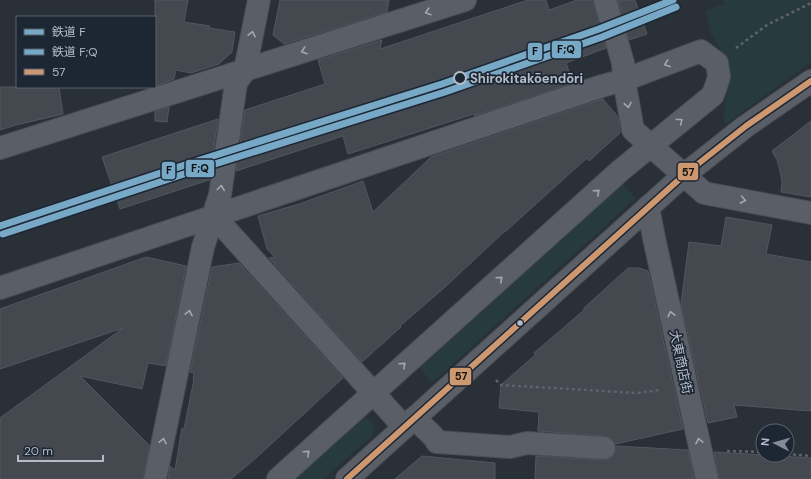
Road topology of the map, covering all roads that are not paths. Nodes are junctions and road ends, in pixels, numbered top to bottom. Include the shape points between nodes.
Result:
1 (259, 0) edge
2 (465, 0) edge
3 (605, 0) edge
4 (245, 70) junction
5 (624, 80) junction
6 (811, 81) edge
7 (650, 145) junction
8 (0, 148) edge
9 (684, 175) junction
10 (648, 207) junction
11 (811, 213) edge
12 (213, 215) junction
13 (0, 288) edge
14 (373, 393) junction
15 (409, 423) junction
16 (604, 448) dead end
17 (155, 479) edge
18 (278, 479) edge
19 (347, 479) edge
20 (707, 479) edge

4 -> 1 street
2 -> 4 street
3 - 5 street via 623,63
4 - 8 street
12 -> 4 street via 220,195 236,83
5 -> 7 street via 633,130
7 -> 5 street via 713,94 718,77 717,63 701,51
5 - 12 street
6 - 9 street via 746,126
7 - 9 street
14 -> 7 street
9 - 10 street
9 -> 11 street via 704,193
10 - 15 street
20 -> 10 street, 大東商店街
12 - 13 street
12 - 14 street
17 -> 12 street via 203,247
14 - 15 street
18 -> 14 street
15 - 16 street via 433,436 437,442 510,447 527,443
15 - 19 street

